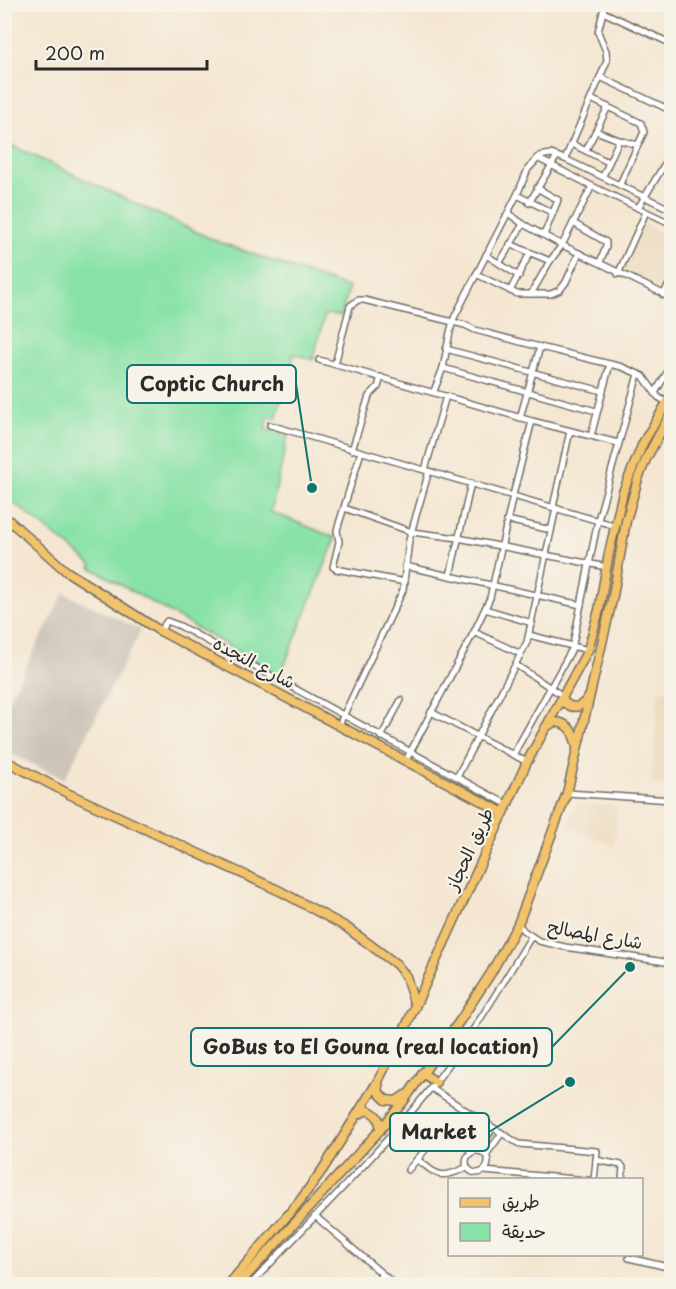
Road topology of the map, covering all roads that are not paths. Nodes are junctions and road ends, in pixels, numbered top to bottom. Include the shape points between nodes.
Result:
1 (605, 4) edge
2 (603, 12) junction
3 (672, 44) edge
4 (600, 77) junction
5 (591, 99) junction
6 (608, 107) junction
7 (672, 111) edge
8 (596, 130) junction
9 (619, 140) junction
10 (572, 144) junction
11 (638, 145) junction
12 (586, 150) junction
13 (672, 152) edge
14 (557, 156) junction
15 (537, 158) junction
16 (565, 159) junction
17 (608, 162) junction
18 (553, 165) junction
19 (603, 176) junction
20 (620, 184) junction
21 (592, 186) junction
22 (537, 188) junction
23 (517, 195) junction
24 (645, 196) junction
25 (529, 203) junction
26 (638, 208) junction
27 (672, 210) edge
28 (646, 212) junction
29 (508, 213) junction
30 (553, 213) junction
31 (573, 223) junction
32 (523, 224) junction
33 (672, 224) edge
34 (544, 235) junction
35 (510, 244) junction
36 (562, 245) junction
37 (530, 253) junction
38 (579, 253) junction
39 (486, 255) junction
40 (550, 261) junction
41 (500, 262) junction
42 (600, 262) junction
43 (476, 274) junction
44 (618, 274) junction
45 (519, 276) junction
46 (672, 279) edge
47 (510, 291) junction
48 (531, 294) junction
49 (663, 295) junction
50 (672, 298) edge
51 (453, 322) junction
52 (540, 347) junction
53 (446, 349) junction
54 (319, 360) dead end
55 (335, 364) junction
56 (610, 364) junction
57 (672, 364) edge
58 (442, 368) junction
59 (533, 372) junction
60 (638, 374) junction
61 (381, 377) junction
62 (434, 391) junction
63 (602, 391) junction
64 (528, 392) junction
65 (655, 393) junction
66 (446, 396) junction
67 (669, 398) edge
68 (596, 411) junction
69 (672, 411) edge
70 (520, 418) junction
71 (532, 421) junction
72 (270, 425) dead end
73 (570, 431) junction
74 (591, 436) junction
75 (618, 443) junction
76 (352, 450) junction
77 (361, 452) junction
78 (427, 471) junction
79 (471, 483) junction
80 (513, 495) junction
81 (344, 508) junction
82 (554, 508) junction
83 (4, 516) edge
84 (507, 520) junction
85 (598, 520) junction
86 (616, 526) junction
87 (551, 530) junction
88 (412, 532) junction
89 (458, 538) junction
90 (502, 546) junction
91 (546, 555) junction
92 (590, 563) junction
93 (405, 566) junction
94 (607, 567) junction
95 (450, 576) junction
96 (405, 582) junction
97 (494, 586) junction
98 (538, 596) junction
99 (581, 605) junction
100 (485, 609) junction
101 (532, 623) junction
102 (160, 631) junction
103 (474, 632) junction
104 (529, 635) junction
105 (573, 646) junction
106 (588, 650) junction
107 (521, 654) junction
108 (516, 665) junction
109 (551, 688) junction
110 (563, 697) junction
111 (590, 698) junction
112 (401, 700) dead end
113 (431, 712) junction
114 (343, 716) junction
115 (338, 727) junction
116 (544, 729) junction
117 (381, 737) junction
118 (478, 737) junction
119 (577, 750) junction
120 (410, 752) junction
121 (513, 755) junction
122 (4, 760) edge
123 (405, 762) junction
124 (527, 762) junction
125 (457, 777) junction
126 (567, 793) junction
127 (672, 800) edge
128 (508, 805) junction
129 (504, 813) junction
130 (518, 924) junction
131 (531, 937) junction
132 (672, 963) edge
133 (415, 1006) junction
134 (422, 1073) junction
135 (378, 1081) junction
136 (434, 1085) junction
137 (411, 1090) junction
138 (359, 1114) junction
139 (493, 1128) junction
140 (380, 1130) junction
141 (502, 1133) junction
142 (475, 1151) junction
143 (486, 1155) junction
144 (417, 1159) junction
145 (596, 1160) junction
146 (467, 1167) junction
147 (408, 1170) dead end
148 (484, 1171) junction
149 (557, 1178) edge
150 (594, 1178) edge
151 (622, 1178) edge
152 (329, 1186) junction
153 (337, 1193) junction
154 (315, 1216) junction
155 (628, 1258) dead end
156 (672, 1268) edge
157 (381, 1273) junction
158 (229, 1284) edge
159 (239, 1284) edge
160 (251, 1284) edge
161 (379, 1284) edge
162 (394, 1284) edge

1 - 2 street
2 - 3 street
2 - 4 street via 598,34 607,57
4 - 5 street
4 - 7 street
5 - 6 street
5 - 10 street
6 - 8 street
6 - 11 street via 643,125
8 - 9 street
8 - 12 street
9 - 11 street
9 - 17 street
10 - 12 street
10 - 16 street
11 - 20 street
12 - 17 street
13 - 24 street
14 - 15 street
14 - 16 street
14 - 18 street
15 - 18 street
15 - 23 street
16 - 19 street
17 - 19 street
18 - 21 street
18 - 22 street
19 - 20 street
20 - 24 street
21 - 26 street
21 - 31 street
22 - 25 street
22 - 30 street via 558,200
23 - 25 street
23 - 29 street
24 - 26 street
24 - 27 street
25 - 30 street
26 - 28 street
28 - 33 street
28 - 44 street
29 - 32 street
29 - 39 street
30 - 34 street
31 - 36 street
31 - 42 street via 606,242
32 - 34 street
32 - 35 street
34 - 36 street
35 - 37 street
35 - 41 street
36 - 38 street
36 - 40 street
37 - 40 street
37 - 45 street
38 - 42 street
38 - 48 street via 560,290
39 - 41 street
39 - 43 street
40 - 48 street
41 - 45 street
42 - 44 street
43 - 47 street
43 - 51 street
44 - 49 street
45 - 47 street
46 - 49 street
47 - 48 street
49 - 50 street
51 - 52 street
51 - 53 street
51 - 55 street via 358,300 350,306
52 - 56 street
52 - 59 street
53 - 58 street
53 - 59 street
54 - 55 street
55 - 61 street
56 - 60 street
56 - 63 street
57 - 65 street
58 - 62 street
58 - 64 street
59 - 63 street
59 - 64 street
60 - 65 street
60 - 75 street
61 - 62 street
61 - 76 street via 369,396
62 - 66 street
63 - 68 street
64 - 68 street
64 - 70 street
65 - 67 street
66 - 70 street
66 - 78 street
67 - 86 main road, طريق الحجاز via 630,474
68 - 74 street
69 - 111 main road via 647,457 626,521
70 - 71 street
71 - 73 street
71 - 80 street
72 - 76 street
73 - 74 street
73 - 82 street
74 - 75 street
75 - 85 street
76 - 77 street
77 - 78 street
77 - 81 street
78 - 79 street
78 - 88 street
79 - 80 street
79 - 89 street
80 - 82 street
80 - 84 street
81 - 88 street
81 - 96 street via 333,567
82 - 85 street
82 - 87 street
83 - 102 main road, شارع النجده via 66,570
84 - 87 street
84 - 90 street
85 - 86 street
85 - 92 street
86 - 94 main road, طريق الحجاز
87 - 91 street
88 - 89 street
88 - 93 street
89 - 90 street
89 - 95 street
90 - 91 street
90 - 97 street
91 - 92 street
91 - 98 street
92 - 94 street
92 - 99 street
93 - 95 street
93 - 96 street
94 - 106 main road, طريق الحجاز
95 - 97 street
96 - 114 street
97 - 98 street
97 - 100 street
98 - 99 street
98 - 101 street
99 - 105 street
100 - 101 street
100 - 103 street
101 - 104 street
102 - 114 street via 167,621
102 - 115 main road, شارع النجده
103 - 107 street
103 - 113 street
104 - 105 street
104 - 107 street
105 - 106 street
105 - 109 street
106 - 110 main road, طريق الحجاز
107 - 108 street
108 - 109 street
108 - 118 street
109 - 110 street
109 - 121 street
110 - 111 main road via 566,704 577,707
110 - 116 main road, طريق الحجاز
111 - 119 main road
112 - 117 street
113 - 118 street
113 - 120 street
114 - 115 street
114 - 117 street
115 - 123 main road, شارع النجده
116 - 119 main road via 554,722 566,725 574,735
116 - 124 main road, طريق الحجاز
117 - 120 street
118 - 121 street
118 - 125 street
119 - 126 main road
120 - 123 street
120 - 125 street
121 - 124 street
122 - 133 main road via 280,891 346,927 396,964 405,976
123 - 129 main road, شارع النجده
124 - 128 main road, طريق الحجاز
125 - 128 street
126 - 127 street
126 - 130 main road
128 - 129 main road, طريق الحجاز
129 - 133 main road, طريق الحجاز
130 - 131 street, شارع المصالح
130 - 134 main road via 491,973
131 - 132 street, شارع المصالح via 565,947
131 - 136 street
133 - 135 main road, طريق الحجاز
134 - 136 main road
134 - 137 main road
135 - 137 main road via 379,1093 386,1100 396,1101
135 - 138 main road, طريق الحجاز
136 - 139 street
136 - 153 street
137 - 140 main road
138 - 140 main road via 366,1110 376,1115
138 - 158 main road, طريق الحجاز via 299,1202
139 - 141 street
139 - 142 street
140 - 152 main road
141 - 143 street
141 - 145 street via 519,1144 597,1151
142 - 143 street
142 - 144 street via 443,1133
142 - 146 street via 466,1158
143 - 148 street via 489,1164
144 - 146 street via 441,1175
144 - 147 street
145 - 150 street
145 - 151 street via 621,1165
146 - 148 street via 476,1174
148 - 149 street
152 - 153 street
152 - 159 main road
153 - 154 street
154 - 157 street
154 - 160 street
155 - 156 street
157 - 161 street
157 - 162 street

